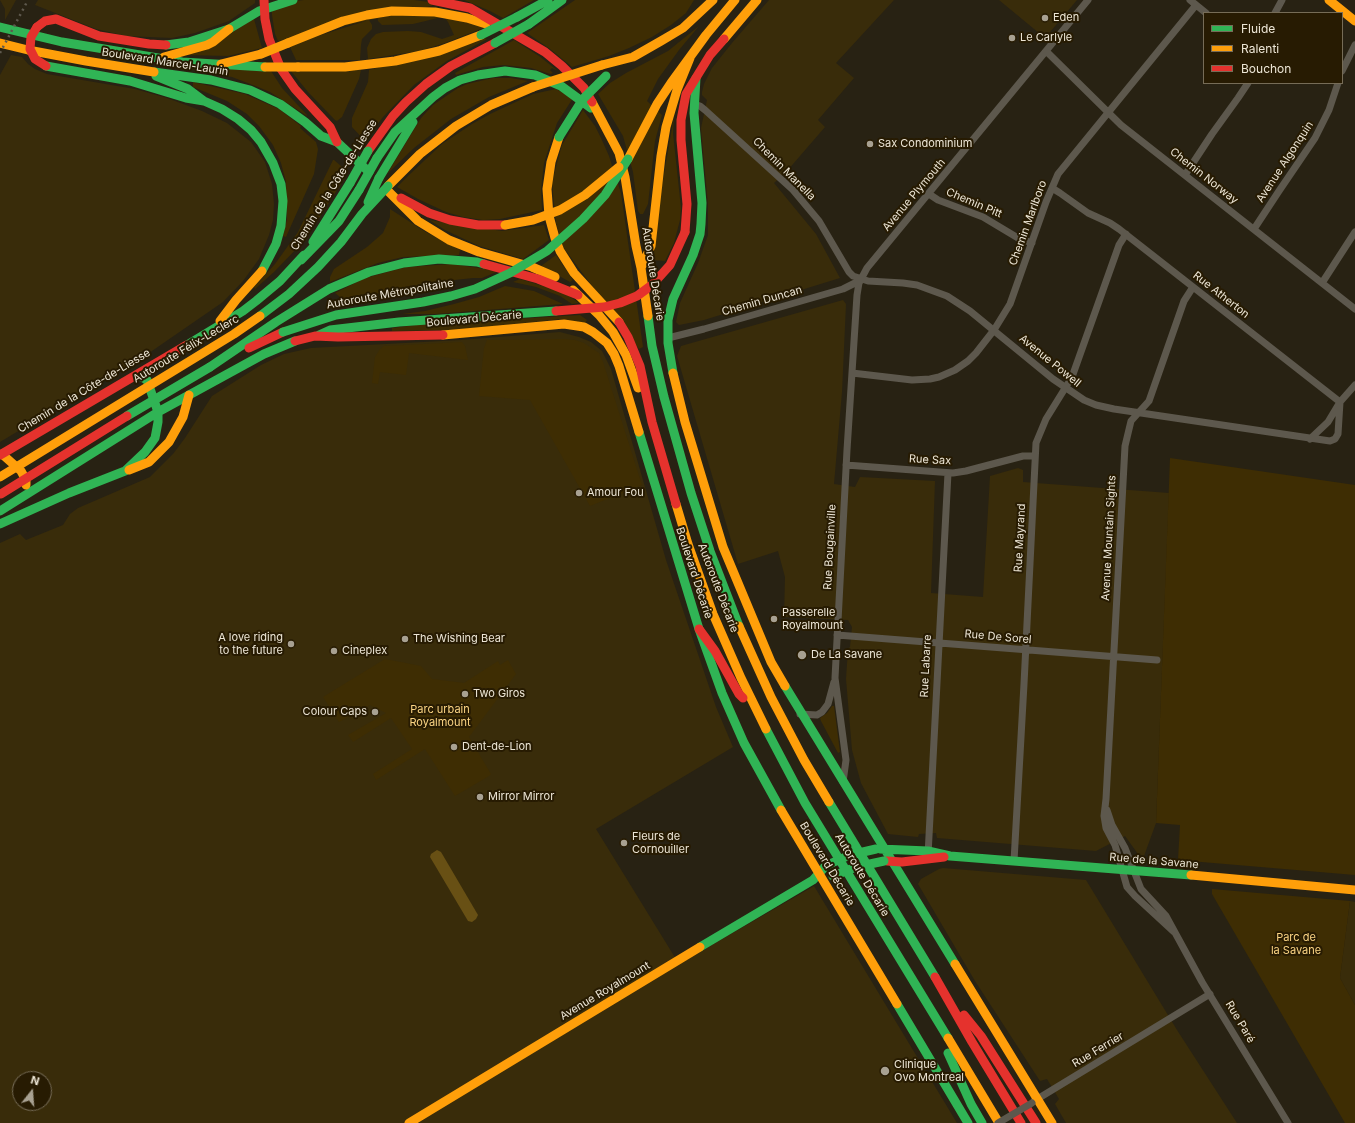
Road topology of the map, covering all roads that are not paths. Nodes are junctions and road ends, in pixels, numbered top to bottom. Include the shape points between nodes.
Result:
1 (293, 0) edge
2 (432, 0) edge
3 (548, 0) edge
4 (562, 0) edge
5 (713, 0) edge
6 (735, 0) edge
7 (758, 0) edge
8 (1088, 0) edge
9 (1190, 0) edge
10 (1282, 0) edge
11 (1329, 0) edge
12 (264, 4) edge
13 (1196, 5) junction
14 (1205, 12) edge
15 (1276, 12) edge
16 (1355, 21) edge
17 (0, 27) edge
18 (229, 29) junction
19 (511, 31) junction
20 (0, 42) edge
21 (1355, 45) edge
22 (1046, 51) junction
23 (634, 56) junction
24 (159, 58) junction
25 (690, 58) junction
26 (221, 64) junction
27 (1343, 69) edge
28 (142, 70) junction
29 (696, 78) junction
30 (1247, 84) edge
31 (1338, 84) edge
32 (204, 101) junction
33 (694, 104) junction
34 (421, 108) junction
35 (1108, 112) junction
36 (598, 114) junction
37 (337, 142) junction
38 (628, 159) junction
39 (1185, 175) junction
40 (1052, 188) junction
41 (389, 192) junction
42 (929, 194) junction
43 (362, 214) junction
44 (1254, 229) junction
45 (1355, 232) edge
46 (1126, 234) junction
47 (1032, 243) junction
48 (301, 260) junction
49 (642, 268) junction
50 (861, 280) junction
51 (1322, 282) junction
52 (1193, 287) junction
53 (578, 295) junction
54 (1355, 309) edge
55 (216, 326) junction
56 (994, 330) junction
57 (315, 336) junction
58 (668, 338) junction
59 (210, 367) junction
60 (852, 374) junction
61 (138, 375) junction
62 (1355, 385) edge
63 (1065, 388) junction
64 (189, 395) junction
65 (1340, 402) junction
66 (158, 412) junction
67 (1138, 412) junction
68 (849, 417) joint
69 (652, 422) junction
70 (1310, 439) junction
71 (1, 455) edge
72 (1035, 456) junction
73 (846, 465) junction
74 (125, 471) junction
75 (948, 473) junction
76 (0, 477) edge
77 (0, 495) edge
78 (26, 495) junction
79 (0, 511) edge
80 (0, 524) edge
81 (700, 629) junction
82 (837, 635) junction
83 (938, 643) junction
84 (1026, 650) junction
85 (1114, 657) junction
86 (1158, 660) dead end
87 (835, 678) junction
88 (754, 706) junction
89 (800, 714) junction
90 (843, 782) junction
91 (1106, 806) junction
92 (880, 849) junction
93 (928, 855) junction
94 (888, 861) junction
95 (1014, 861) junction
96 (1121, 870) junction
97 (1133, 871) junction
98 (821, 875) junction
99 (1355, 890) edge
100 (1174, 932) junction
101 (939, 984) junction
102 (1210, 994) junction
103 (928, 1006) junction
104 (1035, 1101) junction
105 (409, 1123) edge
106 (968, 1123) edge
107 (982, 1123) edge
108 (998, 1123) edge
109 (1022, 1123) edge
110 (1036, 1123) edge
111 (1052, 1123) edge
112 (1288, 1123) edge

1 - 12 main road
2 - 19 main road via 470,8
3 - 26 main road, bridge via 481,35 418,57 345,67
4 - 48 main road, Chemin de la Côte-de-Liesse, bridge via 529,24 451,66 406,102 368,150
5 - 23 main road via 679,30
6 - 25 main road, Autoroute Métropolitaine
7 - 29 main road via 710,55
8 - 22 street, Avenue Plymouth
9 - 13 street
10 - 15 street
11 - 16 main road
12 - 18 main road
12 - 37 main road via 269,40 281,69 295,89 330,127
13 - 14 street
13 - 35 street, Chemin Marlboro
17 - 24 main road, Boulevard Marcel-Laurin via 62,42
18 - 24 main road via 213,42 200,48
18 - 32 main road, bridge via 189,42 164,45 99,36 56,19 47,20 37,27 31,38 30,49 35,59 46,66 130,81
19 - 26 main road, bridge via 451,15 402,11 343,21 260,54
19 - 36 main road, Autoroute Décarie via 545,52 569,72 584,88
20 - 28 main road, Boulevard Marcel-Laurin via 59,56
21 - 27 street
22 - 35 street, Chemin Norway
22 - 42 street, Avenue Plymouth
23 - 43 main road, bridge via 546,82 472,116 420,154
23 - 69 main road, Autoroute Décarie, bridge via 601,80 572,114 559,137 547,189 549,216 560,251 574,273 612,314 628,337 640,366
24 - 26 main road, Boulevard Marcel-Laurin via 188,63
25 - 38 main road, Autoroute Métropolitaine via 661,98
25 - 49 main road via 670,110 662,144 651,246
28 - 32 main road via 188,89
28 - 37 main road, Boulevard Marcel-Laurin via 211,80 250,90 280,104 321,136
29 - 33 main road
29 - 57 main road, bridge via 686,94 681,120 687,204 685,232 670,265 655,282 636,296 604,307 399,322 330,330
30 - 39 street
31 - 44 street, Avenue Algonquin via 1329,110 1315,138
32 - 55 main road via 238,119 261,142 276,170 283,201 280,231 268,263
33 - 50 street, Chemin Manella via 705,110 793,190 823,228 849,272
33 - 58 main road via 702,203 700,234 672,299
34 - 36 main road via 460,80 505,71 524,73 554,82
34 - 43 main road, bridge via 379,178
34 - 48 main road, bridge via 395,132 339,221
35 - 39 street, Chemin Norway
35 - 40 street, Chemin Marlboro via 1062,168
36 - 49 main road, Autoroute Décarie via 614,141 623,166
37 - 41 main road, Boulevard Marcel-Laurin
38 - 41 main road, bridge via 568,206 539,218 505,225 478,225 450,220
38 - 59 main road, Autoroute Métropolitaine, bridge via 604,195 583,220 547,251 510,274 443,299 348,312 311,322 283,332
39 - 44 street, Chemin Norway
40 - 46 street, Rue Atherton via 1085,212 1110,223
40 - 47 street, Chemin Marlboro
41 - 53 main road, Boulevard Marcel-Laurin via 418,221 450,240 470,249 543,271 560,280
42 - 47 street, Chemin Pitt via 938,200 979,215 1018,238
42 - 50 street, Avenue Plymouth via 867,268
43 - 76 main road, Autoroute Félix-Leclerc, bridge via 318,267 263,315
44 - 51 street, Chemin Norway
45 - 51 street
46 - 52 street, Rue Atherton
46 - 63 street, Rue Mayrand via 1119,245 1074,371
47 - 56 street, Chemin Marlboro via 1012,299
48 - 55 main road, Chemin de la Côte-de-Liesse via 256,301
49 - 101 main road, Autoroute Décarie via 652,346 664,397 710,551 743,637 804,760
50 - 56 street, Avenue Powell via 907,284 938,292 964,306
50 - 58 street, Chemin Duncan via 843,289
50 - 60 street, Avenue Plymouth via 857,295
51 - 54 street, Chemin Norway
52 - 65 street, Rue Atherton
52 - 67 street, Avenue Mountain Sights via 1184,301 1149,402
53 - 59 main road via 551,283 477,262 404,262 348,280 310,300
53 - 69 main road, Boulevard Marcel-Laurin via 599,315 618,340
55 - 61 main road, Chemin de la Côte-de-Liesse
56 - 60 street, Chemin Marlboro via 968,361 939,377 912,380
56 - 63 street, Avenue Powell
57 - 64 main road, Boulevard Décarie via 277,347
57 - 81 main road, Boulevard Décarie via 444,335 564,324 584,327 600,337 612,350 619,366
58 - 89 main road via 675,383 729,565 771,662
59 - 77 main road, bridge via 110,425
60 - 68 street, Avenue Plymouth
61 - 66 main road via 147,380
61 - 71 main road, Chemin de la Côte-de-Liesse
62 - 65 street
63 - 67 street, Avenue Powell via 1092,404
63 - 72 street, Rue Mayrand via 1039,433
64 - 66 main road
64 - 74 main road via 183,417 169,442 149,462
65 - 70 street via 1330,420
65 - 70 street, Avenue Powell via 1337,438 1330,441
66 - 74 main road via 153,442
66 - 78 main road
67 - 70 street, Avenue Powell
67 - 85 street, Avenue Mountain Sights via 1131,421 1125,446
68 - 73 street, Rue Bougainville
69 - 88 main road, Autoroute Décarie via 700,578
71 - 78 main road via 16,465 23,474
72 - 75 street, Rue Sax via 1023,456 966,471
72 - 84 street, Rue Mayrand
73 - 75 street, Rue Sax
73 - 82 street, Rue Bougainville
74 - 80 main road
75 - 83 street, Rue Labarre
78 - 79 main road
81 - 88 main road via 739,694
81 - 98 main road, Boulevard Décarie via 722,693 744,743
82 - 83 street, Rue De Sorel
82 - 87 street, Rue Bougainville
83 - 84 street, Rue De Sorel
83 - 93 street, Rue Labarre
84 - 85 street, Rue De Sorel
84 - 95 street, Rue Mayrand
85 - 86 street, Rue De Sorel
85 - 91 street, Avenue Mountain Sights
87 - 89 street, Rue Bougainville via 828,704 822,712 817,715
87 - 90 street, Rue Bougainville via 846,760
88 - 103 main road, Autoroute Décarie via 805,803
89 - 90 main road
90 - 92 main road
91 - 96 street, Avenue Mountain Sights via 1104,821 1115,845
91 - 97 street, Avenue Mountain Sights via 1110,821 1125,848
92 - 93 main road, Rue de la Savane
92 - 94 main road
92 - 98 main road, Rue de la Savane, bridge via 850,855 831,863
93 - 94 main road, Rue de la Savane
93 - 95 main road, Rue de la Savane
94 - 98 main road, Rue de la Savane, bridge
94 - 104 main road
95 - 96 main road, Rue de la Savane
96 - 97 main road, Rue de la Savane
96 - 100 street, Avenue Mountain Sights via 1130,890
97 - 99 main road, Rue de la Savane
97 - 100 street, Avenue Mountain Sights via 1141,890 1166,916
98 - 105 main road, Avenue Royalmount
98 - 106 main road, Boulevard Décarie
100 - 102 street, Rue Paré
101 - 109 main road, Autoroute Décarie
101 - 110 main road via 982,1036
102 - 104 street, Rue Ferrier
102 - 112 street, Rue Paré
103 - 107 main road via 971,1104
103 - 108 main road, Autoroute Décarie
104 - 108 street, Rue Ferrier, bridge
104 - 111 main road

